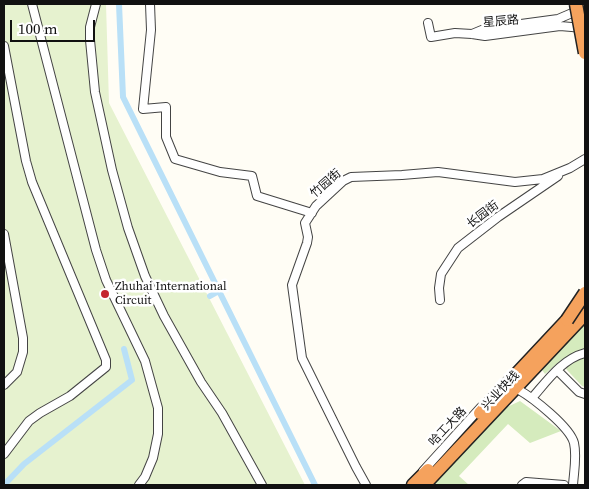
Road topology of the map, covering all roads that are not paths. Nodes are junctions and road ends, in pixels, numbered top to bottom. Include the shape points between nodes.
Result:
1 (32, 4) edge
2 (96, 4) edge
3 (150, 4) edge
4 (578, 6) edge
5 (428, 23) dead end
6 (585, 31) edge
7 (472, 34) junction
8 (4, 46) edge
9 (585, 53) edge
10 (585, 160) edge
11 (570, 168) junction
12 (312, 213) junction
13 (4, 234) edge
14 (585, 295) edge
15 (440, 300) dead end
16 (585, 316) edge
17 (585, 353) edge
18 (557, 370) junction
19 (4, 385) edge
20 (519, 390) junction
21 (585, 394) edge
22 (532, 398) junction
23 (4, 454) edge
24 (139, 485) edge
25 (262, 485) edge
26 (366, 485) edge
27 (409, 485) edge
28 (413, 485) edge
29 (426, 485) edge
30 (522, 485) edge
31 (564, 485) edge
32 (573, 485) edge

1 - 24 street via 96,250 106,280 145,361 158,408 158,434 153,458
2 - 25 street via 90,27 95,92 128,228 164,316
3 - 12 street via 151,30 143,109 166,107 166,137 175,159 220,172 252,176 257,196
4 - 6 highway
4 - 7 street, 星辰路 via 558,19 484,29
4 - 9 highway, bridge
5 - 7 street via 431,37
6 - 7 street, 星辰路 via 560,26 485,36
8 - 23 street via 32,182 106,360 106,367 70,396 30,421
10 - 11 street, 竹园街
11 - 12 street, 竹园街 via 543,179 515,182 438,172 351,176
11 - 15 street, 长园街 via 458,248 441,274
12 - 26 street, 竹园街 via 305,223 307,243 292,285 302,358
13 - 19 street via 23,338 17,372
14 - 27 street, 哈工大路
14 - 28 highway, 兴业快线, bridge via 567,320
16 - 20 street, 哈工大路
16 - 29 highway, 兴业快线
17 - 18 street via 566,361
18 - 21 street
18 - 22 street
20 - 22 street
20 - 29 street, 哈工大路
22 - 32 street via 574,440
30 - 31 street via 526,482

